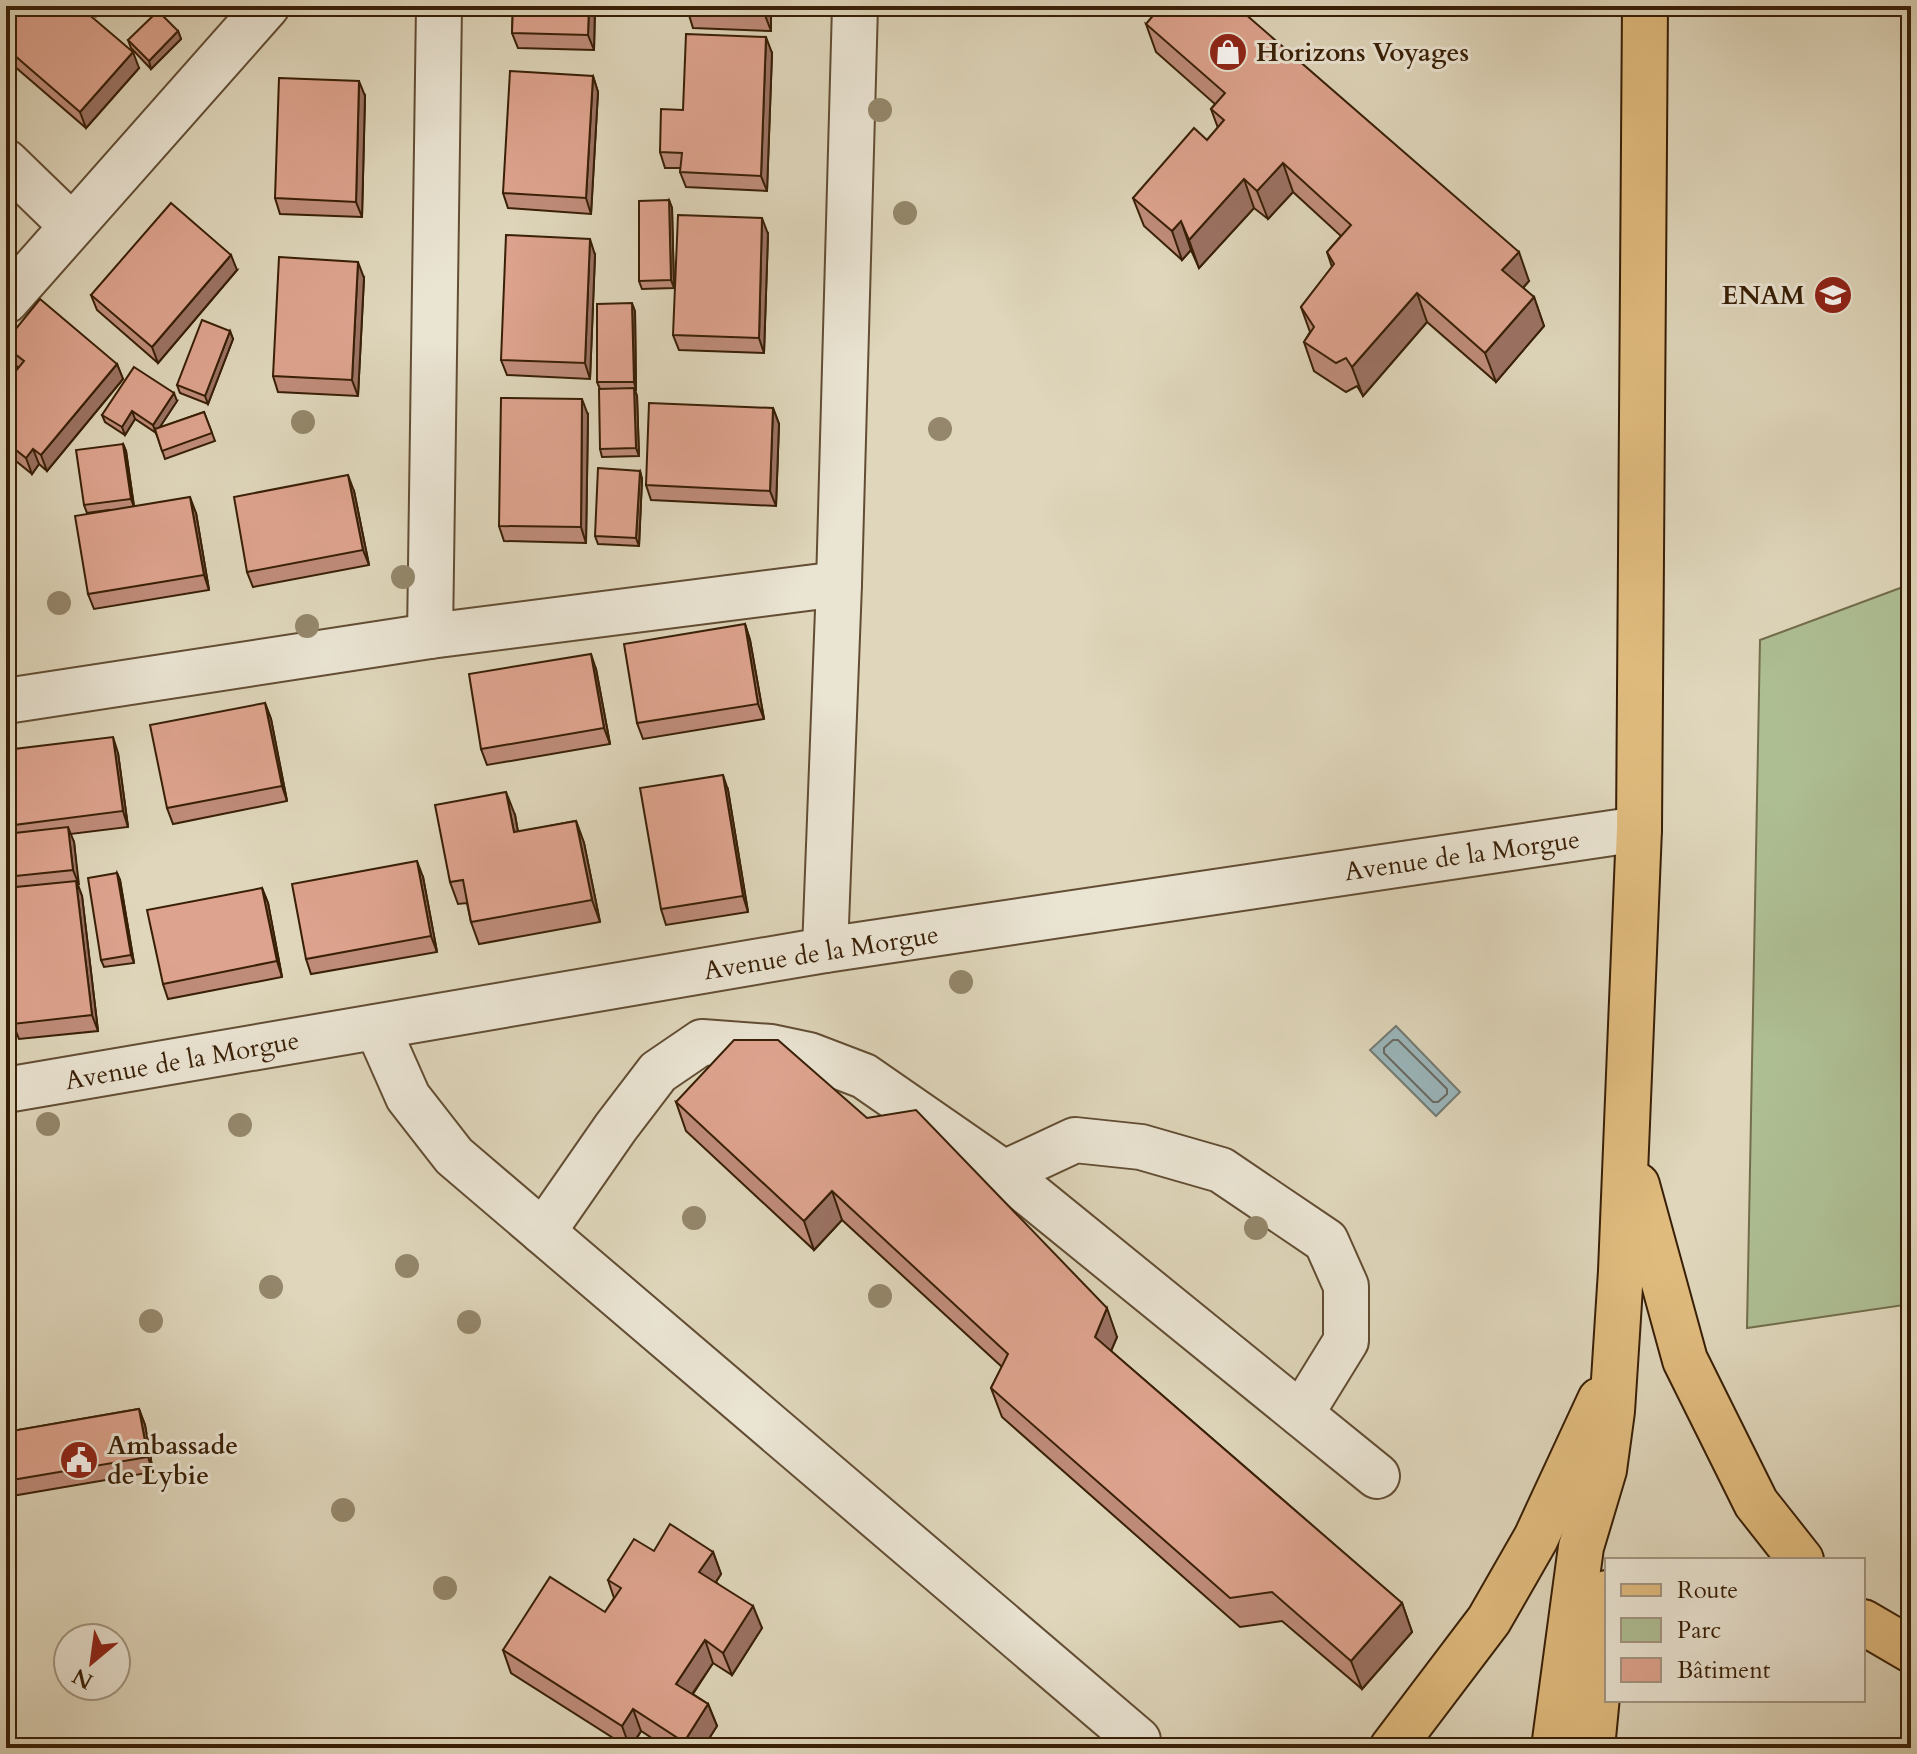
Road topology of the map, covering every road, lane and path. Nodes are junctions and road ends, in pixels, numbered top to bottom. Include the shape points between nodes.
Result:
1 (267, 6) edge
2 (439, 6) edge
3 (855, 6) edge
4 (1653, 15) edge
5 (6, 162) edge
6 (71, 225) junction
7 (6, 301) edge
8 (839, 584) junction
9 (430, 636) junction
10 (6, 701) edge
11 (1639, 829) junction
12 (825, 950) junction
13 (377, 1027) junction
14 (6, 1090) edge
15 (1624, 1142) junction
16 (1004, 1173) junction
17 (543, 1232) junction
18 (1615, 1369) junction
19 (1301, 1414) junction
20 (1604, 1470) junction
21 (1377, 1476) dead end
22 (1610, 1558) edge
23 (1799, 1558) edge
24 (1605, 1614) edge
25 (1865, 1623) edge
26 (1911, 1650) edge
27 (1138, 1740) dead end
28 (1392, 1748) edge
29 (1554, 1748) edge
30 (1592, 1748) edge

1 - 6 street
2 - 9 street
3 - 8 street
4 - 11 main road
5 - 6 street
6 - 7 street
8 - 9 street
8 - 12 street
9 - 10 street
11 - 12 street, Avenue de la Morgue
11 - 15 main road
12 - 13 street, Avenue de la Morgue
13 - 14 street, Avenue de la Morgue
13 - 17 street via 408,1097 454,1156
15 - 18 main road
15 - 23 main road via 1685,1360 1756,1503
16 - 17 street via 864,1076 809,1055 702,1042 658,1072
16 - 19 street
16 - 19 street via 1075,1140 1141,1147 1221,1170 1326,1241 1346,1286 1346,1341
17 - 27 street
18 - 20 main road
18 - 28 main road via 1536,1538 1489,1620
19 - 21 street
20 - 22 main road
20 - 29 main road via 1581,1547
24 - 30 main road
25 - 26 main road

